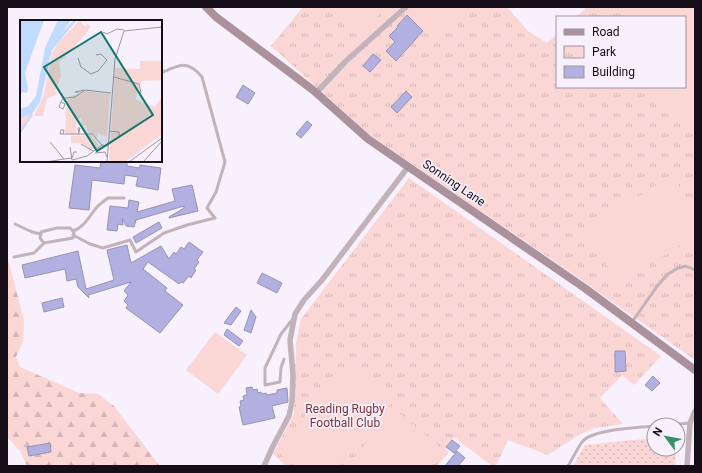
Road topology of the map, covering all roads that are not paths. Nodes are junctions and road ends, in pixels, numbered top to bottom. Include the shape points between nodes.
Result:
1 (206, 7) edge
2 (406, 7) edge
3 (162, 72) edge
4 (316, 93) junction
5 (408, 167) junction
6 (124, 198) dead end
7 (14, 224) dead end
8 (73, 231) junction
9 (41, 234) junction
10 (73, 235) junction
11 (44, 243) junction
12 (14, 257) dead end
13 (695, 270) edge
14 (294, 317) junction
15 (631, 323) junction
16 (284, 359) dead end
17 (695, 370) edge
18 (695, 411) edge
19 (686, 423) edge
20 (690, 423) junction
21 (646, 427) edge
22 (264, 466) edge
23 (568, 466) edge
24 (687, 466) edge

1 - 4 main road, Sonning Lane
2 - 4 street via 346,61
3 - 10 lane via 185,64 195,68 202,77 225,162 216,192 207,208 215,218 164,233 136,252 130,240 103,248
4 - 5 main road, Sonning Lane via 368,139
5 - 14 street via 304,300
5 - 15 main road, Sonning Lane via 586,289
6 - 8 lane via 108,198 87,221
7 - 9 lane
8 - 9 lane via 70,228 57,228
8 - 10 lane
9 - 11 lane via 40,238
10 - 11 lane via 73,238
11 - 12 lane via 34,253
13 - 15 lane via 686,266 668,274
14 - 16 lane via 280,334 264,368 265,385 280,382
14 - 22 street via 290,340 292,402 289,416
15 - 17 main road, Sonning Lane
18 - 20 street
19 - 20 lane
20 - 24 street
21 - 23 lane via 591,435 583,441

